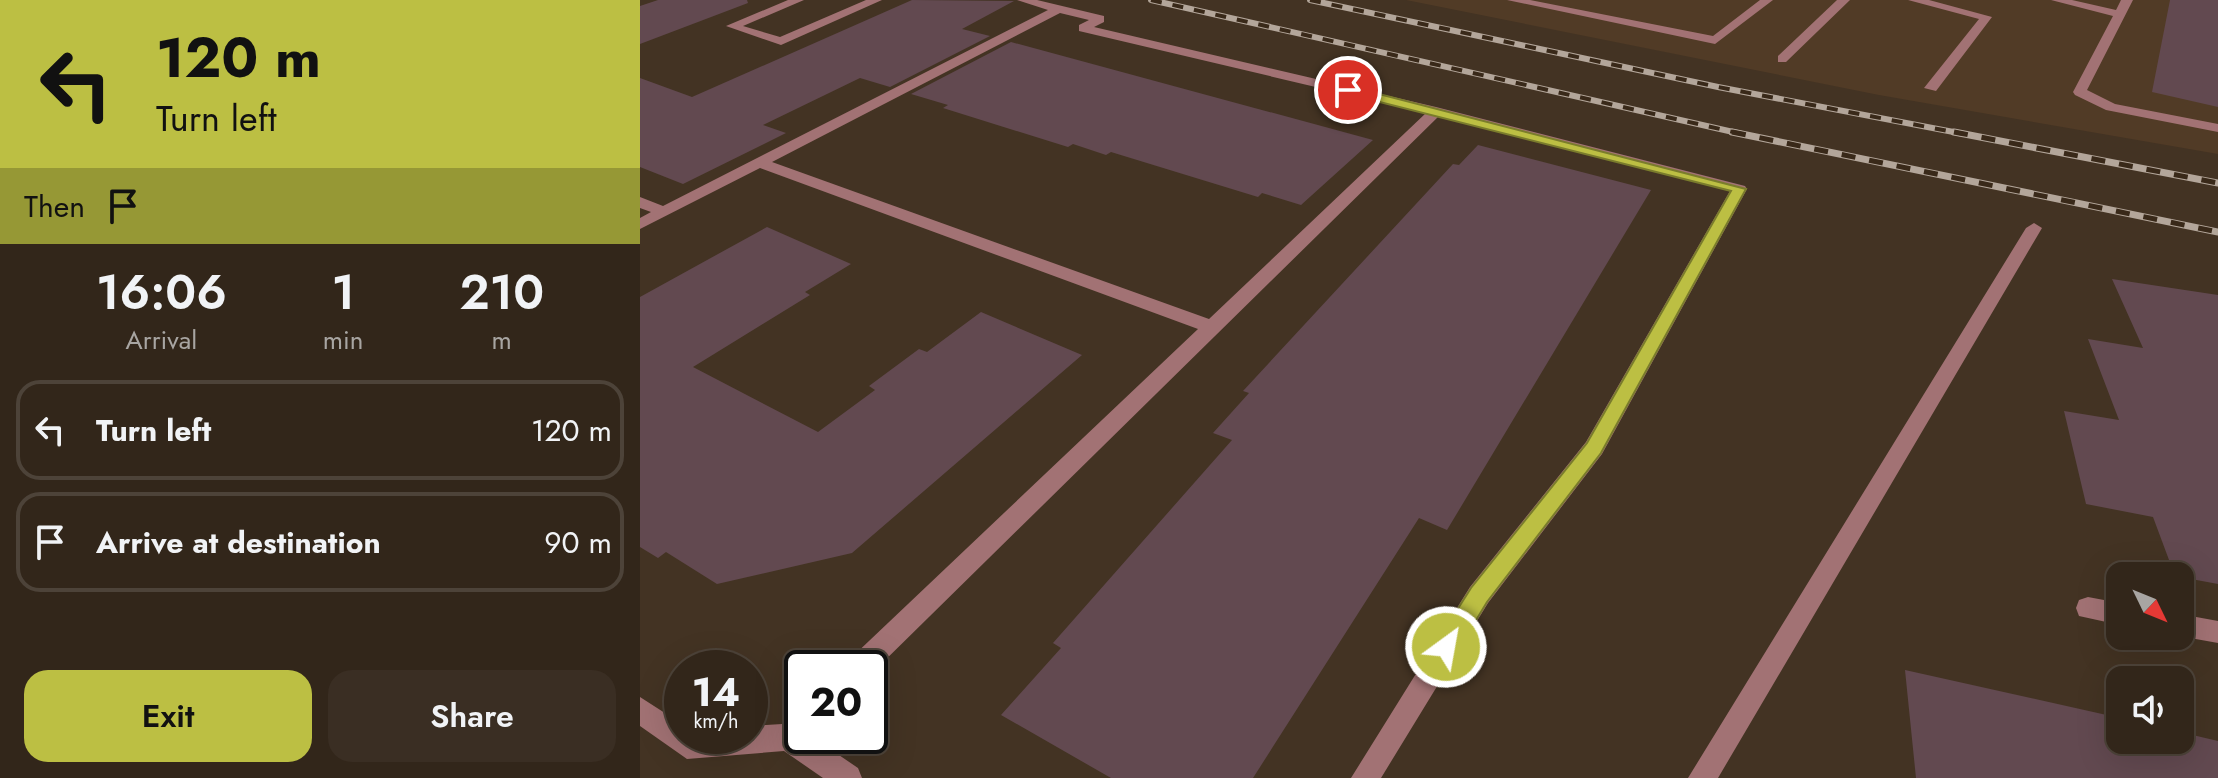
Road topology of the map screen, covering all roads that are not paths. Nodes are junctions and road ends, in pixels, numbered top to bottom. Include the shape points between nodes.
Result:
1 (798, 0) edge
2 (876, 0) edge
3 (1023, 0) edge
4 (1513, 0) edge
5 (1767, 0) edge
6 (1844, 0) edge
7 (1914, 0) edge
8 (2057, 0) edge
9 (2127, 0) edge
10 (1058, 9) junction
11 (2120, 14) junction
12 (1782, 59) dead end
13 (1931, 88) dead end
14 (1436, 111) junction
15 (2218, 128) edge
16 (760, 163) junction
17 (640, 202) edge
18 (664, 212) junction
19 (640, 224) edge
20 (2034, 228) dead end
21 (1212, 327) junction
22 (2088, 608) dead end
23 (2106, 611) edge
24 (2194, 628) edge
25 (2218, 632) edge
26 (878, 650) edge
27 (640, 710) edge
28 (784, 732) edge
29 (822, 754) edge
30 (848, 778) edge
31 (1365, 778) edge
32 (1702, 778) edge

1 - 2 lane via 732,26 781,41
3 - 10 lane
4 - 5 lane via 1715,40
6 - 12 lane
7 - 13 lane via 1986,17
8 - 11 lane
9 - 11 lane
10 - 14 lane via 1100,19 1083,28
10 - 16 lane
11 - 15 lane via 2080,92 2111,107
14 - 21 lane
14 - 31 lane via 1739,189 1594,448 1479,595
16 - 18 lane
16 - 21 lane
17 - 18 lane
18 - 19 lane
20 - 32 lane
21 - 26 lane
22 - 23 lane
24 - 25 lane
27 - 28 lane via 687,745
29 - 30 lane

